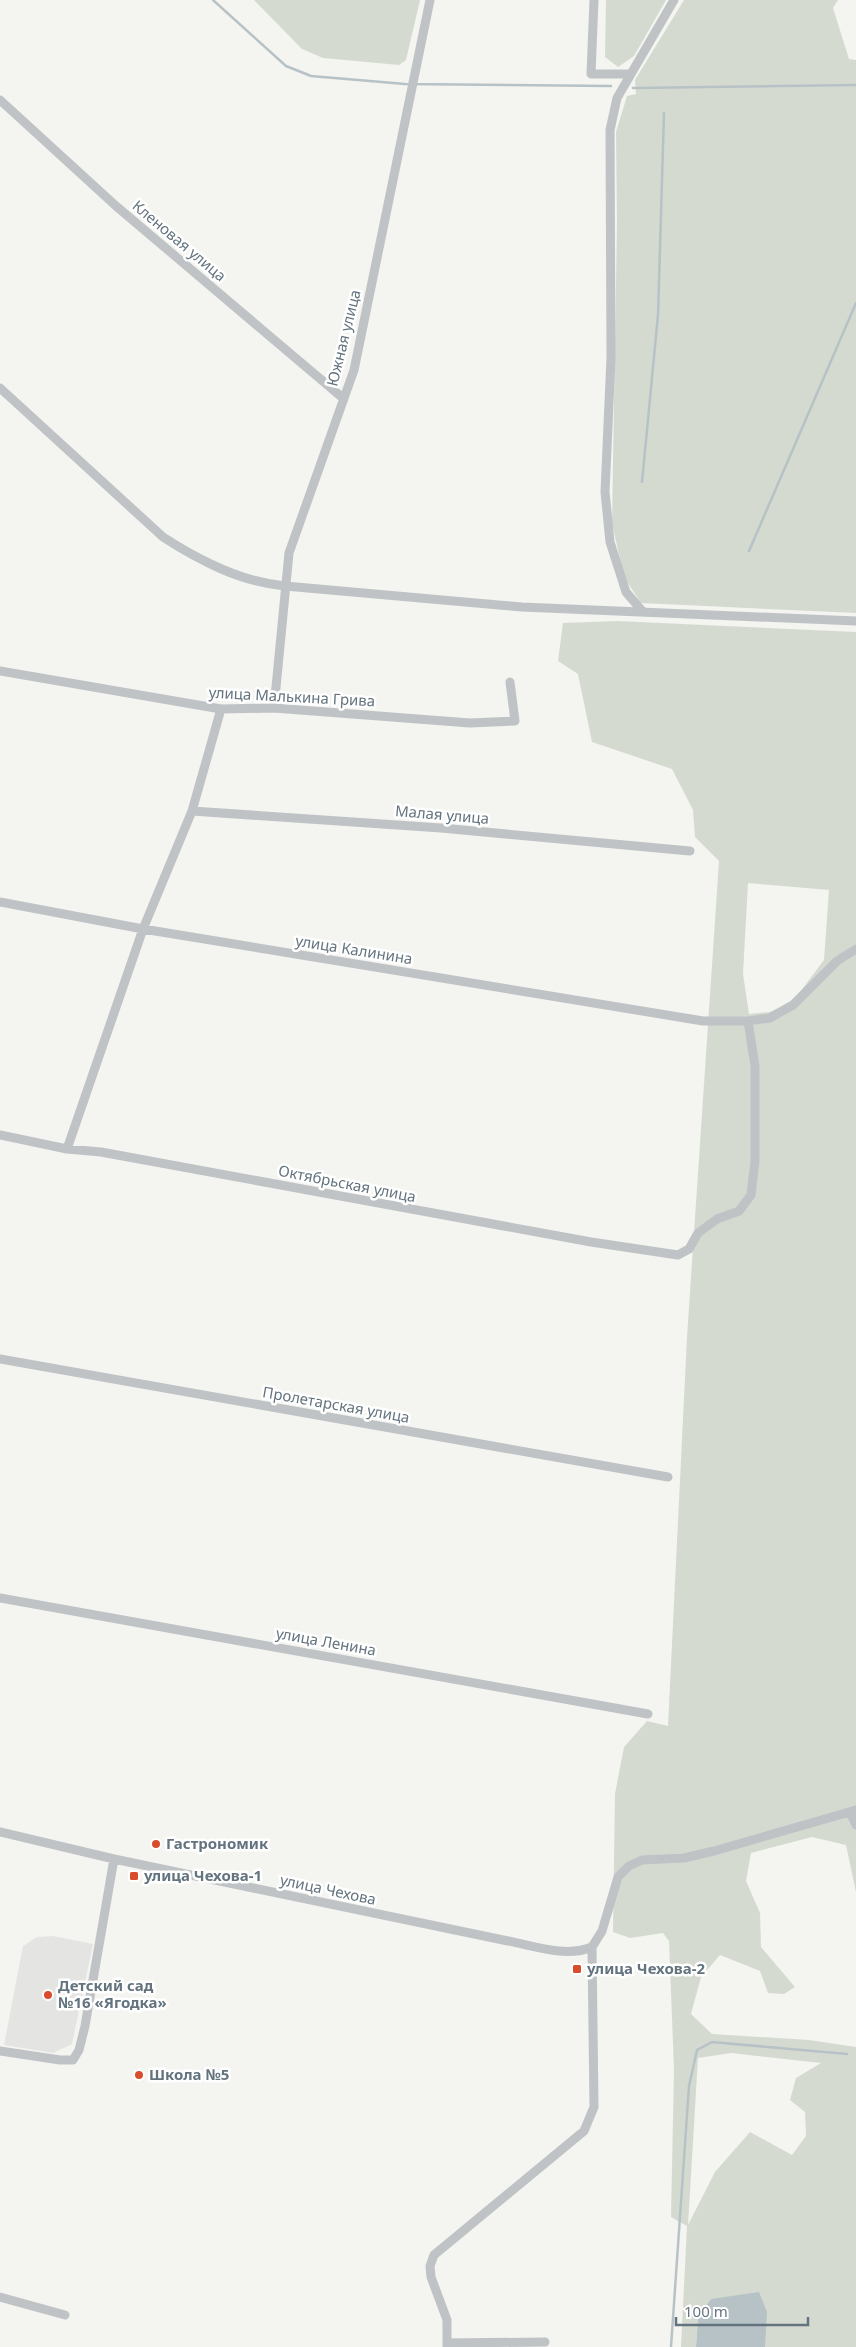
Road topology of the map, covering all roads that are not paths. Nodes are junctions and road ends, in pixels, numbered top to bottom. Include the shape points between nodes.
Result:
1 (430, 0) edge
2 (594, 0) edge
3 (674, 0) edge
4 (629, 74) junction
5 (0, 100) edge
6 (0, 388) edge
7 (344, 399) junction
8 (285, 586) junction
9 (643, 612) junction
10 (856, 622) edge
11 (0, 671) edge
12 (510, 682) dead end
13 (221, 708) junction
14 (274, 708) junction
15 (192, 811) junction
16 (690, 851) dead end
17 (0, 902) edge
18 (142, 929) junction
19 (856, 949) edge
20 (748, 1021) junction
21 (0, 1135) edge
22 (67, 1149) junction
23 (0, 1359) edge
24 (668, 1477) dead end
25 (0, 1598) edge
26 (648, 1714) dead end
27 (853, 1811) edge
28 (856, 1825) edge
29 (0, 1832) edge
30 (114, 1859) junction
31 (592, 1947) junction
32 (0, 2051) edge
33 (0, 2297) edge
34 (65, 2315) dead end
35 (545, 2342) dead end
36 (447, 2345) edge

1 - 7 street, Южная улица via 354,370
2 - 4 street via 592,74
3 - 4 street
4 - 9 street via 617,98 610,130 610,358 604,492 610,542 626,592
5 - 7 street, Кленовая улица via 116,206
6 - 8 street via 163,537 230,573
7 - 8 street, Южная улица via 289,553
8 - 9 street via 522,607
8 - 14 street, Южная улица
9 - 10 street
11 - 13 street, улица Малькина Грива
12 - 14 street, улица Малькина Грива via 515,721 470,723
13 - 14 street, улица Малькина Грива
13 - 15 street
15 - 16 street, Малая улица via 441,828
15 - 18 street
17 - 18 street, улица Калинина
18 - 20 street, улица Калинина via 704,1021
18 - 22 street
19 - 20 street, улица Калинина via 837,961 793,1005 770,1018
20 - 22 street, Октябрьская улица via 755,1066 755,1161 751,1195 739,1211 718,1219 698,1233 689,1249 678,1254 633,1249 102,1152
21 - 22 street, Октябрьская улица
23 - 24 street, Пролетарская улица
25 - 26 street, улица Ленина
27 - 28 street
27 - 31 street via 714,1851 684,1858 642,1860 629,1866 618,1877 602,1932
29 - 30 street, улица Чехова
30 - 31 street, улица Чехова via 568,1952
30 - 32 street via 79,2050 73,2060
31 - 36 street via 594,2107 584,2131 434,2255 430,2277 447,2320
33 - 34 street
35 - 36 street

